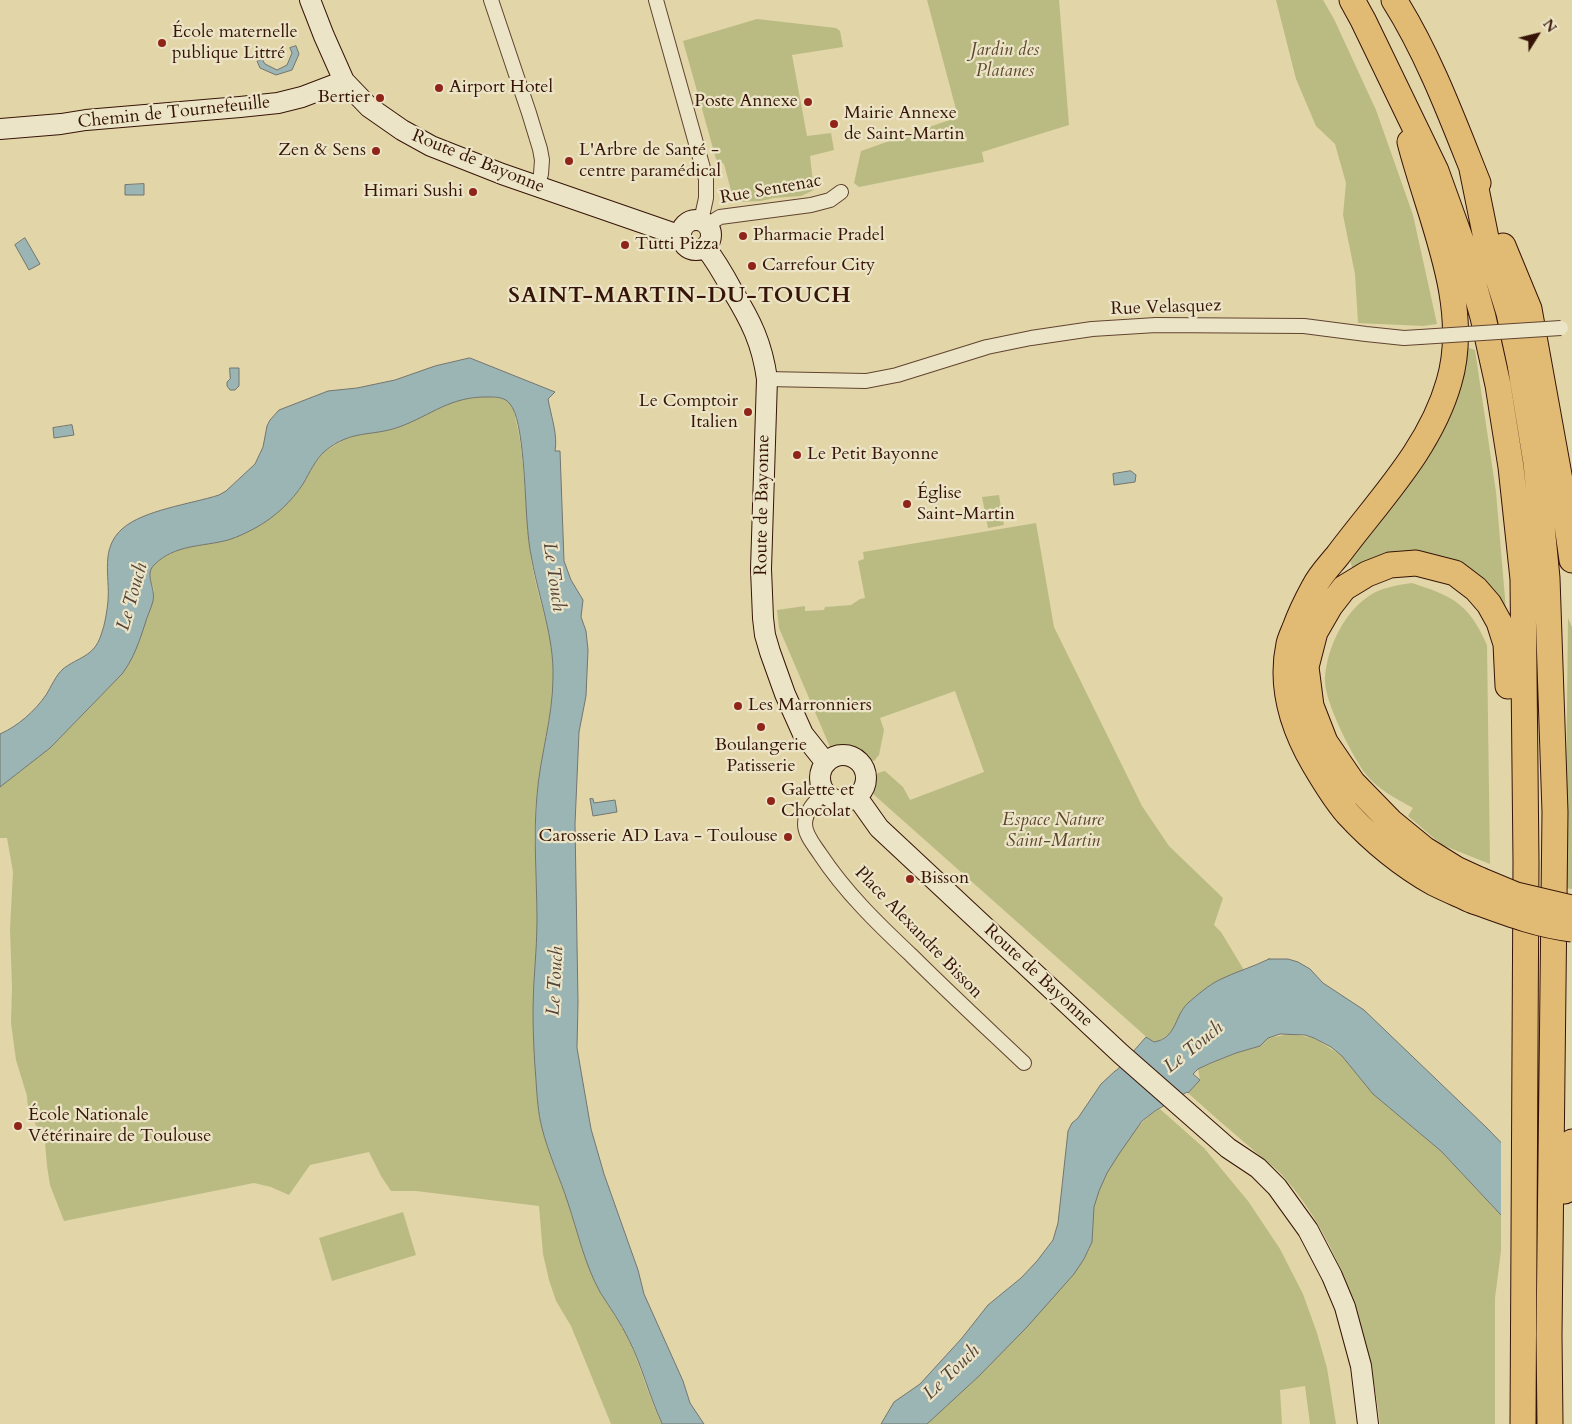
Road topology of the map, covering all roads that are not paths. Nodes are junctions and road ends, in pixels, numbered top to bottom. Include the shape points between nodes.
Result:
1 (310, 0) edge
2 (491, 0) edge
3 (656, 0) edge
4 (1352, 0) edge
5 (1394, 0) edge
6 (344, 80) junction
7 (1396, 86) junction
8 (0, 129) edge
9 (1472, 169) junction
10 (537, 187) junction
11 (841, 192) dead end
12 (704, 222) junction
13 (681, 236) junction
14 (705, 248) junction
15 (1567, 328) edge
16 (767, 379) junction
17 (1572, 560) edge
18 (826, 762) junction
19 (824, 792) junction
20 (857, 797) junction
21 (1526, 862) junction
22 (1475, 890) junction
23 (1572, 908) edge
24 (1572, 930) edge
25 (1024, 1063) dead end
26 (1572, 1143) edge
27 (1228, 1148) junction
28 (1550, 1269) junction
29 (1358, 1424) edge
30 (1368, 1424) edge
31 (1523, 1424) edge
32 (1550, 1424) edge

1 - 6 street, Route de Bayonne
2 - 10 street via 540,149 541,174
3 - 12 street via 706,179
4 - 7 highway
5 - 9 highway via 1430,68
6 - 8 street, Chemin de Tournefeuille via 278,103
6 - 10 street, Route de Bayonne via 369,107 402,130 431,146
7 - 21 highway via 1436,172 1463,246 1498,385 1523,579
7 - 22 highway via 1418,174 1442,244 1455,313 1456,349 1450,381 1440,410 1413,458 1315,585 1289,643 1285,674 1292,716 1306,750 1346,812 1399,860 1433,882
9 - 17 highway via 1529,309
9 - 28 highway via 1520,364 1536,463 1547,578 1555,812
10 - 13 street, Route de Bayonne
11 - 12 street, Rue Sentenac via 830,200 811,205 720,216
12 - 13 street via 694,220 687,223
12 - 14 street via 711,232
13 - 14 street, Route de Bayonne via 689,248
14 - 16 street, Route de Bayonne via 715,259 751,323 762,352
15 - 16 street, Rue Velasquez, bridge via 1404,338 1304,326 1156,325 1092,329 987,347 897,375 866,381
16 - 18 street, Route de Bayonne via 761,569 765,635 803,734
18 - 19 street via 820,777
18 - 20 street via 844,755 861,764 866,780
19 - 20 street via 840,801
19 - 25 street, Place Alexandre Bisson via 807,813 805,824 809,838 826,863 865,911
20 - 27 street, Route de Bayonne via 879,828 1121,1054
21 - 22 highway via 1513,821 1506,644 1499,622 1476,589 1455,573 1416,563 1390,565 1367,574 1344,588 1315,632 1306,667 1311,706 1325,742 1353,783 1391,822 1424,849 1456,869
21 - 31 highway
22 - 23 highway, bridge via 1516,895
22 - 24 highway, bridge via 1528,920
26 - 28 highway via 1565,1193 1565,1244
27 - 29 street, Route de Bayonne via 1280,1211 1318,1274 1344,1345
27 - 30 street, Route de Bayonne via 1258,1168 1277,1187 1320,1252 1345,1307 1361,1366
28 - 32 highway

